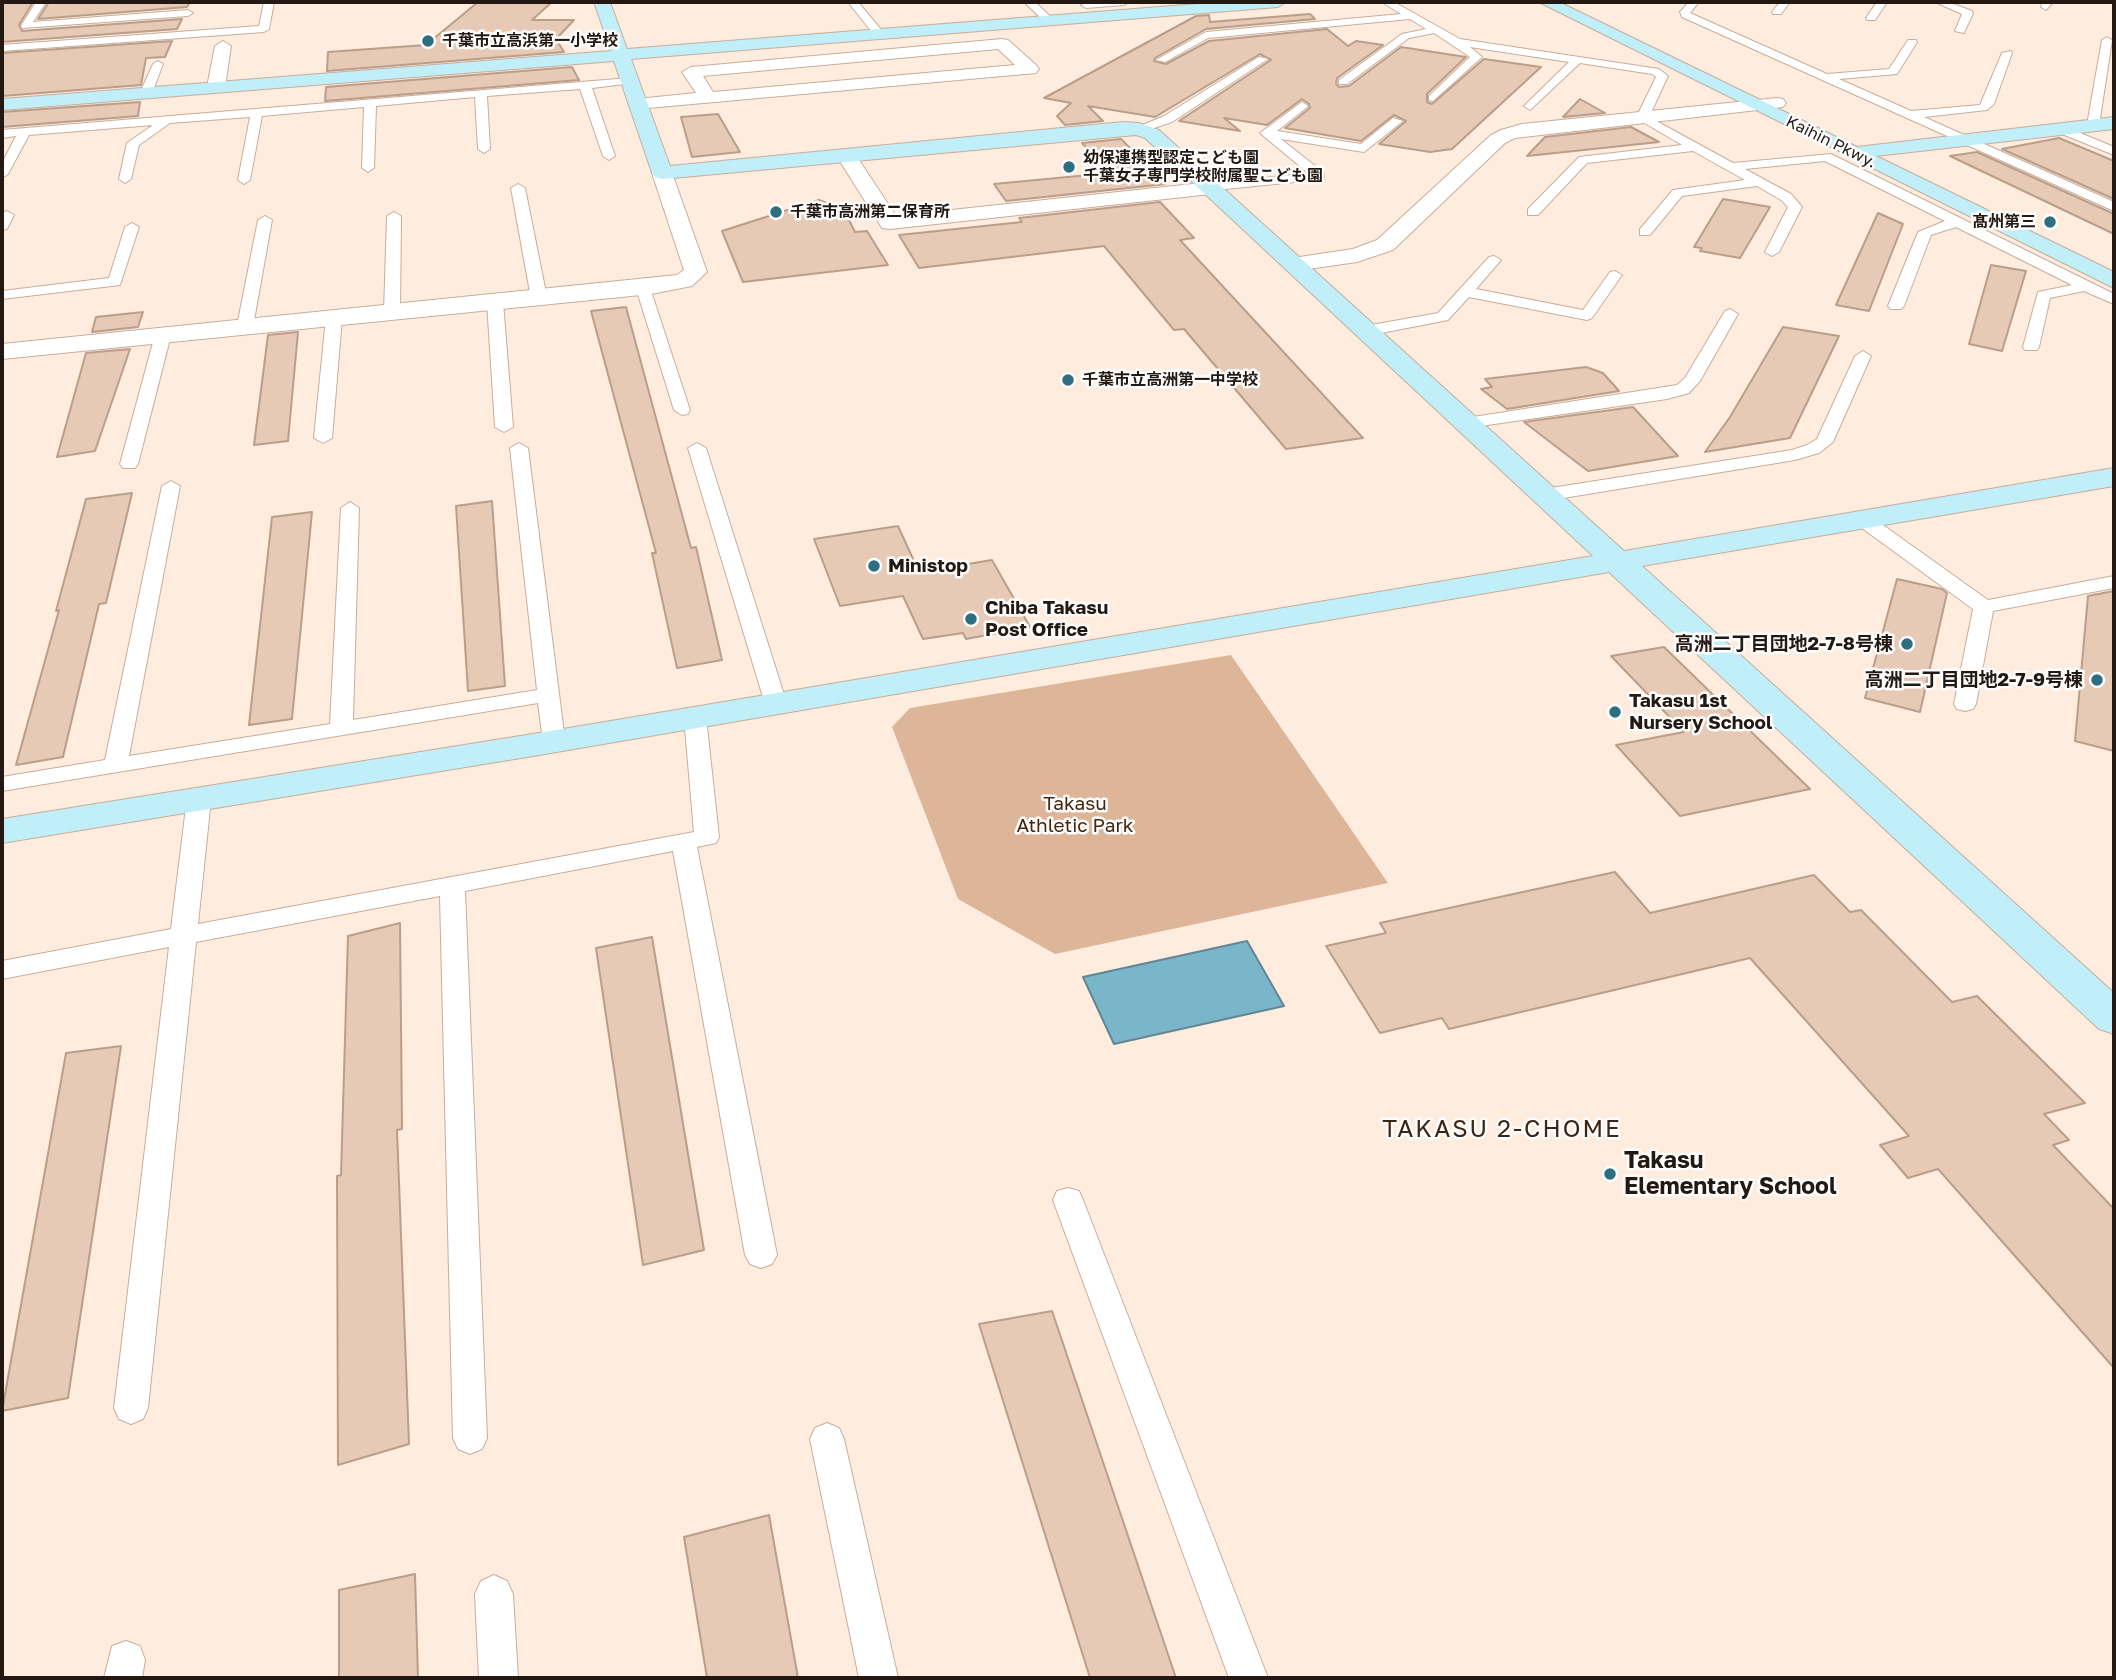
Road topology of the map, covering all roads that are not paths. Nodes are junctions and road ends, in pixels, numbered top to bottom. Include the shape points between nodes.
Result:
1 (41, 2) edge
2 (193, 2) edge
3 (269, 2) edge
4 (602, 2) edge
5 (853, 2) edge
6 (1029, 2) edge
7 (1124, 2) edge
8 (1259, 2) edge
9 (1278, 2) edge
10 (1387, 2) edge
11 (1547, 2) edge
12 (1568, 2) edge
13 (1694, 2) edge
14 (1786, 2) edge
15 (1882, 2) edge
16 (1940, 2) edge
17 (1086, 5) dead end
18 (1777, 12) dead end
19 (188, 13) junction
20 (1412, 16) junction
21 (1871, 18) dead end
22 (1049, 20) junction
23 (934, 29) junction
24 (1436, 30) junction
25 (1961, 31) dead end
26 (182, 34) junction
27 (879, 34) junction
28 (2107, 40) dead end
29 (1457, 42) junction
30 (1912, 42) dead end
31 (223, 46) dead end
32 (2, 48) edge
33 (952, 49) junction
34 (2007, 53) dead end
35 (620, 55) junction
36 (1161, 60) dead end
37 (1263, 60) dead end
38 (1577, 60) junction
39 (158, 64) dead end
40 (1825, 78) junction
41 (629, 81) junction
42 (1343, 82) dead end
43 (585, 85) junction
44 (216, 87) junction
45 (363, 92) junction
46 (146, 93) junction
47 (481, 94) junction
48 (708, 97) junction
49 (1433, 98) dead end
50 (637, 104) junction
51 (2, 105) edge
52 (1767, 105) junction
53 (1302, 106) dead end
54 (1530, 106) dead end
55 (163, 109) junction
56 (257, 113) junction
57 (1910, 115) junction
58 (1642, 118) junction
59 (1397, 121) dead end
60 (2114, 123) edge
61 (2093, 125) junction
62 (1139, 129) junction
63 (2061, 129) junction
64 (25, 132) junction
65 (1266, 133) junction
66 (2, 134) edge
67 (1965, 140) junction
68 (1695, 147) junction
69 (484, 149) dead end
70 (2114, 151) edge
71 (1863, 152) junction
72 (846, 155) junction
73 (608, 156) dead end
74 (1732, 167) junction
75 (368, 168) dead end
76 (662, 173) junction
77 (2, 174) edge
78 (125, 179) dead end
79 (244, 180) dead end
80 (1759, 182) junction
81 (518, 188) dead end
82 (1211, 188) junction
83 (2114, 207) edge
84 (1534, 212) dead end
85 (394, 216) dead end
86 (265, 220) dead end
87 (1957, 222) junction
88 (132, 227) dead end
89 (1645, 232) dead end
90 (1772, 252) dead end
91 (1494, 260) dead end
92 (1294, 264) junction
93 (2114, 265) edge
94 (1615, 275) dead end
95 (2114, 281) edge
96 (2087, 286) junction
97 (643, 288) junction
98 (1466, 292) junction
99 (2, 295) edge
100 (540, 298) junction
101 (2114, 300) edge
102 (495, 302) junction
103 (1896, 306) dead end
104 (392, 312) junction
105 (1730, 314) dead end
106 (334, 318) junction
107 (245, 326) junction
108 (1366, 331) junction
109 (163, 335) junction
110 (2031, 347) dead end
111 (2, 352) edge
112 (1863, 356) dead end
113 (682, 410) dead end
114 (1466, 423) junction
115 (504, 427) dead end
116 (323, 438) dead end
117 (697, 447) dead end
118 (519, 448) dead end
119 (129, 464) dead end
120 (2114, 477) edge
121 (171, 486) dead end
122 (1545, 495) junction
123 (350, 508) dead end
124 (1862, 519) junction
125 (1616, 560) junction
126 (2113, 584) edge
127 (1984, 607) junction
128 (549, 695) junction
129 (776, 704) junction
130 (1965, 704) dead end
131 (695, 717) junction
132 (341, 729) junction
133 (554, 741) junction
134 (116, 765) junction
135 (2, 783) edge
136 (199, 799) junction
137 (2, 831) edge
138 (684, 842) junction
139 (452, 885) junction
140 (182, 936) junction
141 (2, 970) edge
142 (2114, 1018) edge
143 (1069, 1200) dead end
144 (761, 1255) dead end
145 (131, 1408) dead end
146 (470, 1438) dead end
147 (827, 1439) dead end
148 (494, 1594) dead end
149 (499, 1678) edge
150 (879, 1678) edge
151 (1249, 1678) edge

1 - 19 lane via 26,26 108,15
2 - 19 lane
3 - 26 lane via 264,29
4 - 35 street
5 - 27 lane
6 - 22 lane
7 - 17 lane
8 - 9 street
8 - 22 street
10 - 20 lane
11 - 52 street, Kaihin Pkwy.
12 - 52 street, Kaihin Pkwy.
13 - 40 lane via 1686,15
14 - 18 lane
15 - 21 lane
16 - 25 lane via 1968,13
19 - 26 lane
20 - 24 lane
20 - 36 lane via 1206,35
22 - 23 street
23 - 27 street
23 - 33 street
24 - 29 lane
24 - 42 lane via 1406,36
26 - 32 lane via 150,37 146,46 35,54 40,45
27 - 35 street
28 - 61 lane
29 - 38 lane
29 - 49 lane via 1477,57
30 - 40 lane via 1893,72
31 - 44 street
33 - 48 street via 691,72
33 - 48 street via 1002,44 1030,69
34 - 57 lane via 1983,108
35 - 41 street
35 - 45 street
37 - 62 lane via 1168,119
38 - 54 lane
38 - 58 lane via 1655,71 1662,76
39 - 46 lane
40 - 57 lane
41 - 43 lane
41 - 50 street
43 - 47 lane
43 - 73 lane
44 - 45 street
44 - 55 street
45 - 47 lane
45 - 56 lane
45 - 75 lane
46 - 51 street
46 - 55 street
47 - 69 lane
48 - 50 street
50 - 76 street
52 - 58 street
52 - 71 street, Kaihin Pkwy.
53 - 65 lane
55 - 56 lane
55 - 64 lane
55 - 78 lane via 133,143
56 - 79 lane
57 - 67 lane
58 - 68 lane
58 - 92 street via 1508,134 1385,244 1357,255
59 - 65 lane via 1364,148
60 - 61 street
61 - 63 street
62 - 72 street
62 - 82 street via 1152,134
63 - 67 street
63 - 70 lane
64 - 66 lane
64 - 77 lane
65 - 82 lane via 1320,176
67 - 71 street
67 - 83 lane
68 - 74 lane
68 - 84 lane via 1583,159
71 - 93 street, Kaihin Pkwy.
71 - 95 street, Kaihin Pkwy.
72 - 76 street
72 - 82 street via 890,223
74 - 80 lane
74 - 87 lane via 1827,157
76 - 97 street via 696,272 684,281
80 - 89 lane via 1678,193
80 - 90 lane via 1795,207
81 - 100 lane
82 - 92 street
85 - 104 lane
86 - 107 lane
87 - 96 lane
87 - 103 lane via 1925,232
88 - 99 lane via 114,282
91 - 98 lane
92 - 108 street
94 - 98 lane via 1587,314
96 - 101 lane
96 - 110 lane via 2043,295
97 - 100 street
97 - 113 lane
98 - 108 lane via 1443,317
100 - 102 street
102 - 104 street
102 - 115 lane
104 - 106 street
105 - 114 lane via 1683,389
106 - 107 street
106 - 116 lane
107 - 109 street
108 - 114 street
109 - 111 street
109 - 119 lane
112 - 122 lane via 1824,442 1813,449 1795,456
114 - 122 street
117 - 129 lane
118 - 128 lane
120 - 124 street
121 - 134 lane
122 - 125 street
123 - 132 lane
124 - 125 street
124 - 127 lane
125 - 129 street
125 - 142 street
126 - 127 lane
127 - 130 lane
128 - 132 lane
128 - 133 lane
129 - 131 street
131 - 133 street
131 - 138 lane via 707,838
132 - 134 lane
133 - 136 street
134 - 135 lane
136 - 137 street
136 - 140 lane
138 - 139 lane
138 - 144 lane
139 - 140 lane
139 - 146 lane
140 - 141 lane
140 - 145 lane
143 - 151 lane
147 - 150 lane
148 - 149 lane

